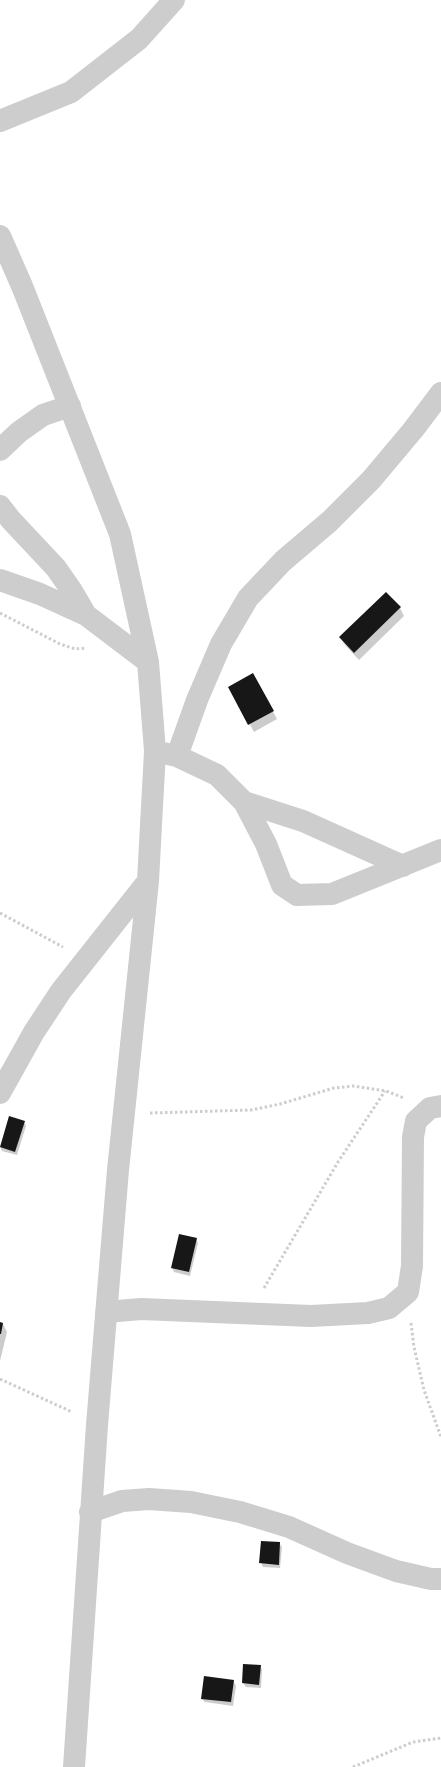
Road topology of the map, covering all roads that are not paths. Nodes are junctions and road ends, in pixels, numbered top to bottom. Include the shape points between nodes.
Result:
1 (174, 0) edge
2 (0, 121) edge
3 (0, 236) edge
4 (441, 393) edge
5 (70, 406) junction
6 (0, 450) edge
7 (0, 506) edge
8 (0, 580) edge
9 (86, 615) junction
10 (148, 662) junction
11 (154, 751) junction
12 (177, 756) junction
13 (244, 802) junction
14 (441, 850) edge
15 (403, 866) junction
16 (148, 881) junction
17 (0, 1093) edge
18 (436, 1107) edge
19 (106, 1312) junction
20 (90, 1512) junction
21 (441, 1579) edge
22 (74, 1767) edge

1 - 2 street via 139,39 71,92
3 - 5 street
4 - 12 street via 371,480 248,598 222,644
5 - 6 street via 43,415
5 - 10 street via 120,534
7 - 9 street via 56,568
8 - 9 street
9 - 10 street
10 - 11 street
11 - 12 street
11 - 16 street
12 - 13 street via 217,775
13 - 15 street via 303,821
13 - 15 street via 266,844 282,885 297,895 332,894
14 - 15 street
16 - 17 street via 61,991
16 - 19 street
18 - 19 street via 416,1122 413,1137 412,1266 408,1292 389,1308 368,1313 311,1316 141,1309
19 - 20 street
20 - 21 street via 122,1501 191,1502 289,1527 396,1571
20 - 22 street

